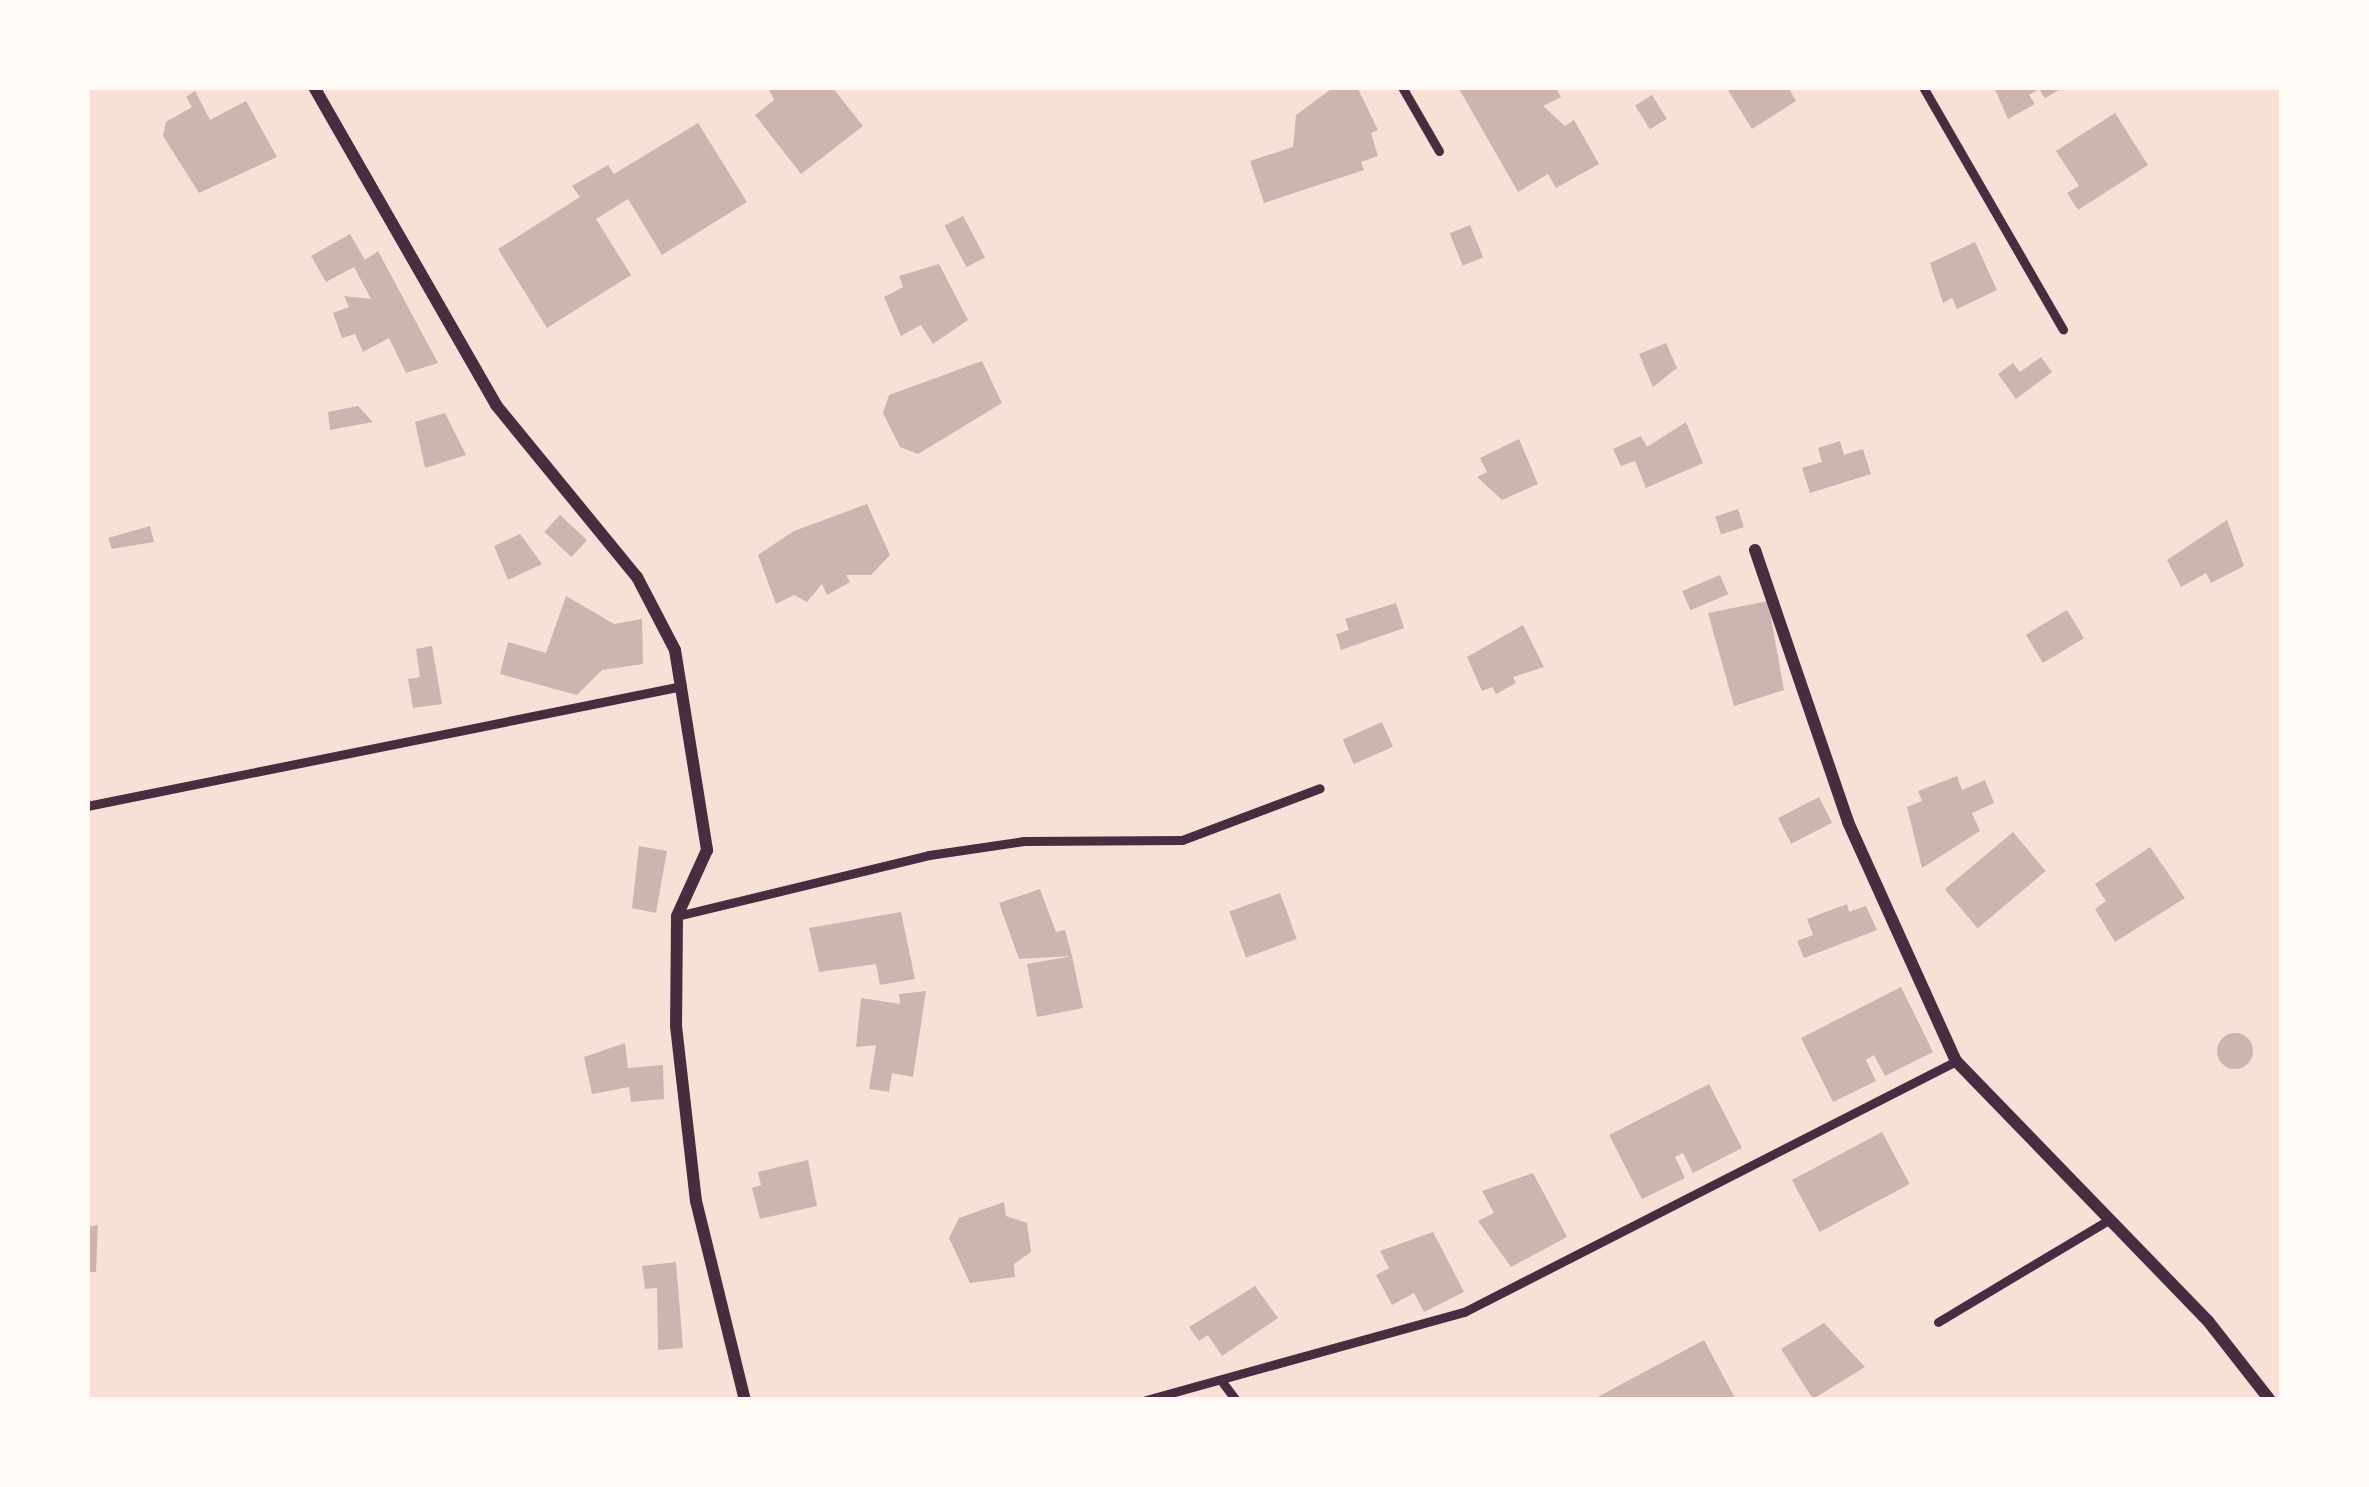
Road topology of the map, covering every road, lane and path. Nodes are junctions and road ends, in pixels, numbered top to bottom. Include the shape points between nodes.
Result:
1 (314, 87) edge
2 (1402, 87) edge
3 (1923, 87) edge
4 (1439, 151) dead end
5 (2063, 329) dead end
6 (1755, 550) dead end
7 (682, 686) junction
8 (1320, 788) dead end
9 (87, 806) edge
10 (677, 916) junction
11 (1956, 1061) junction
12 (2110, 1220) junction
13 (1938, 1322) dead end
14 (1223, 1383) junction
15 (745, 1400) edge
16 (1146, 1400) edge
17 (1236, 1400) edge
18 (2270, 1400) edge

1 - 7 street via 496,405 656,603
2 - 4 lane
3 - 5 lane
6 - 11 street via 1847,822
7 - 9 lane
7 - 10 street via 707,850
8 - 10 lane via 1182,840 1024,841
10 - 15 street via 676,1026 696,1201
11 - 12 street
11 - 14 lane via 1464,1312
12 - 13 lane
12 - 18 street
14 - 16 lane
14 - 17 lane

